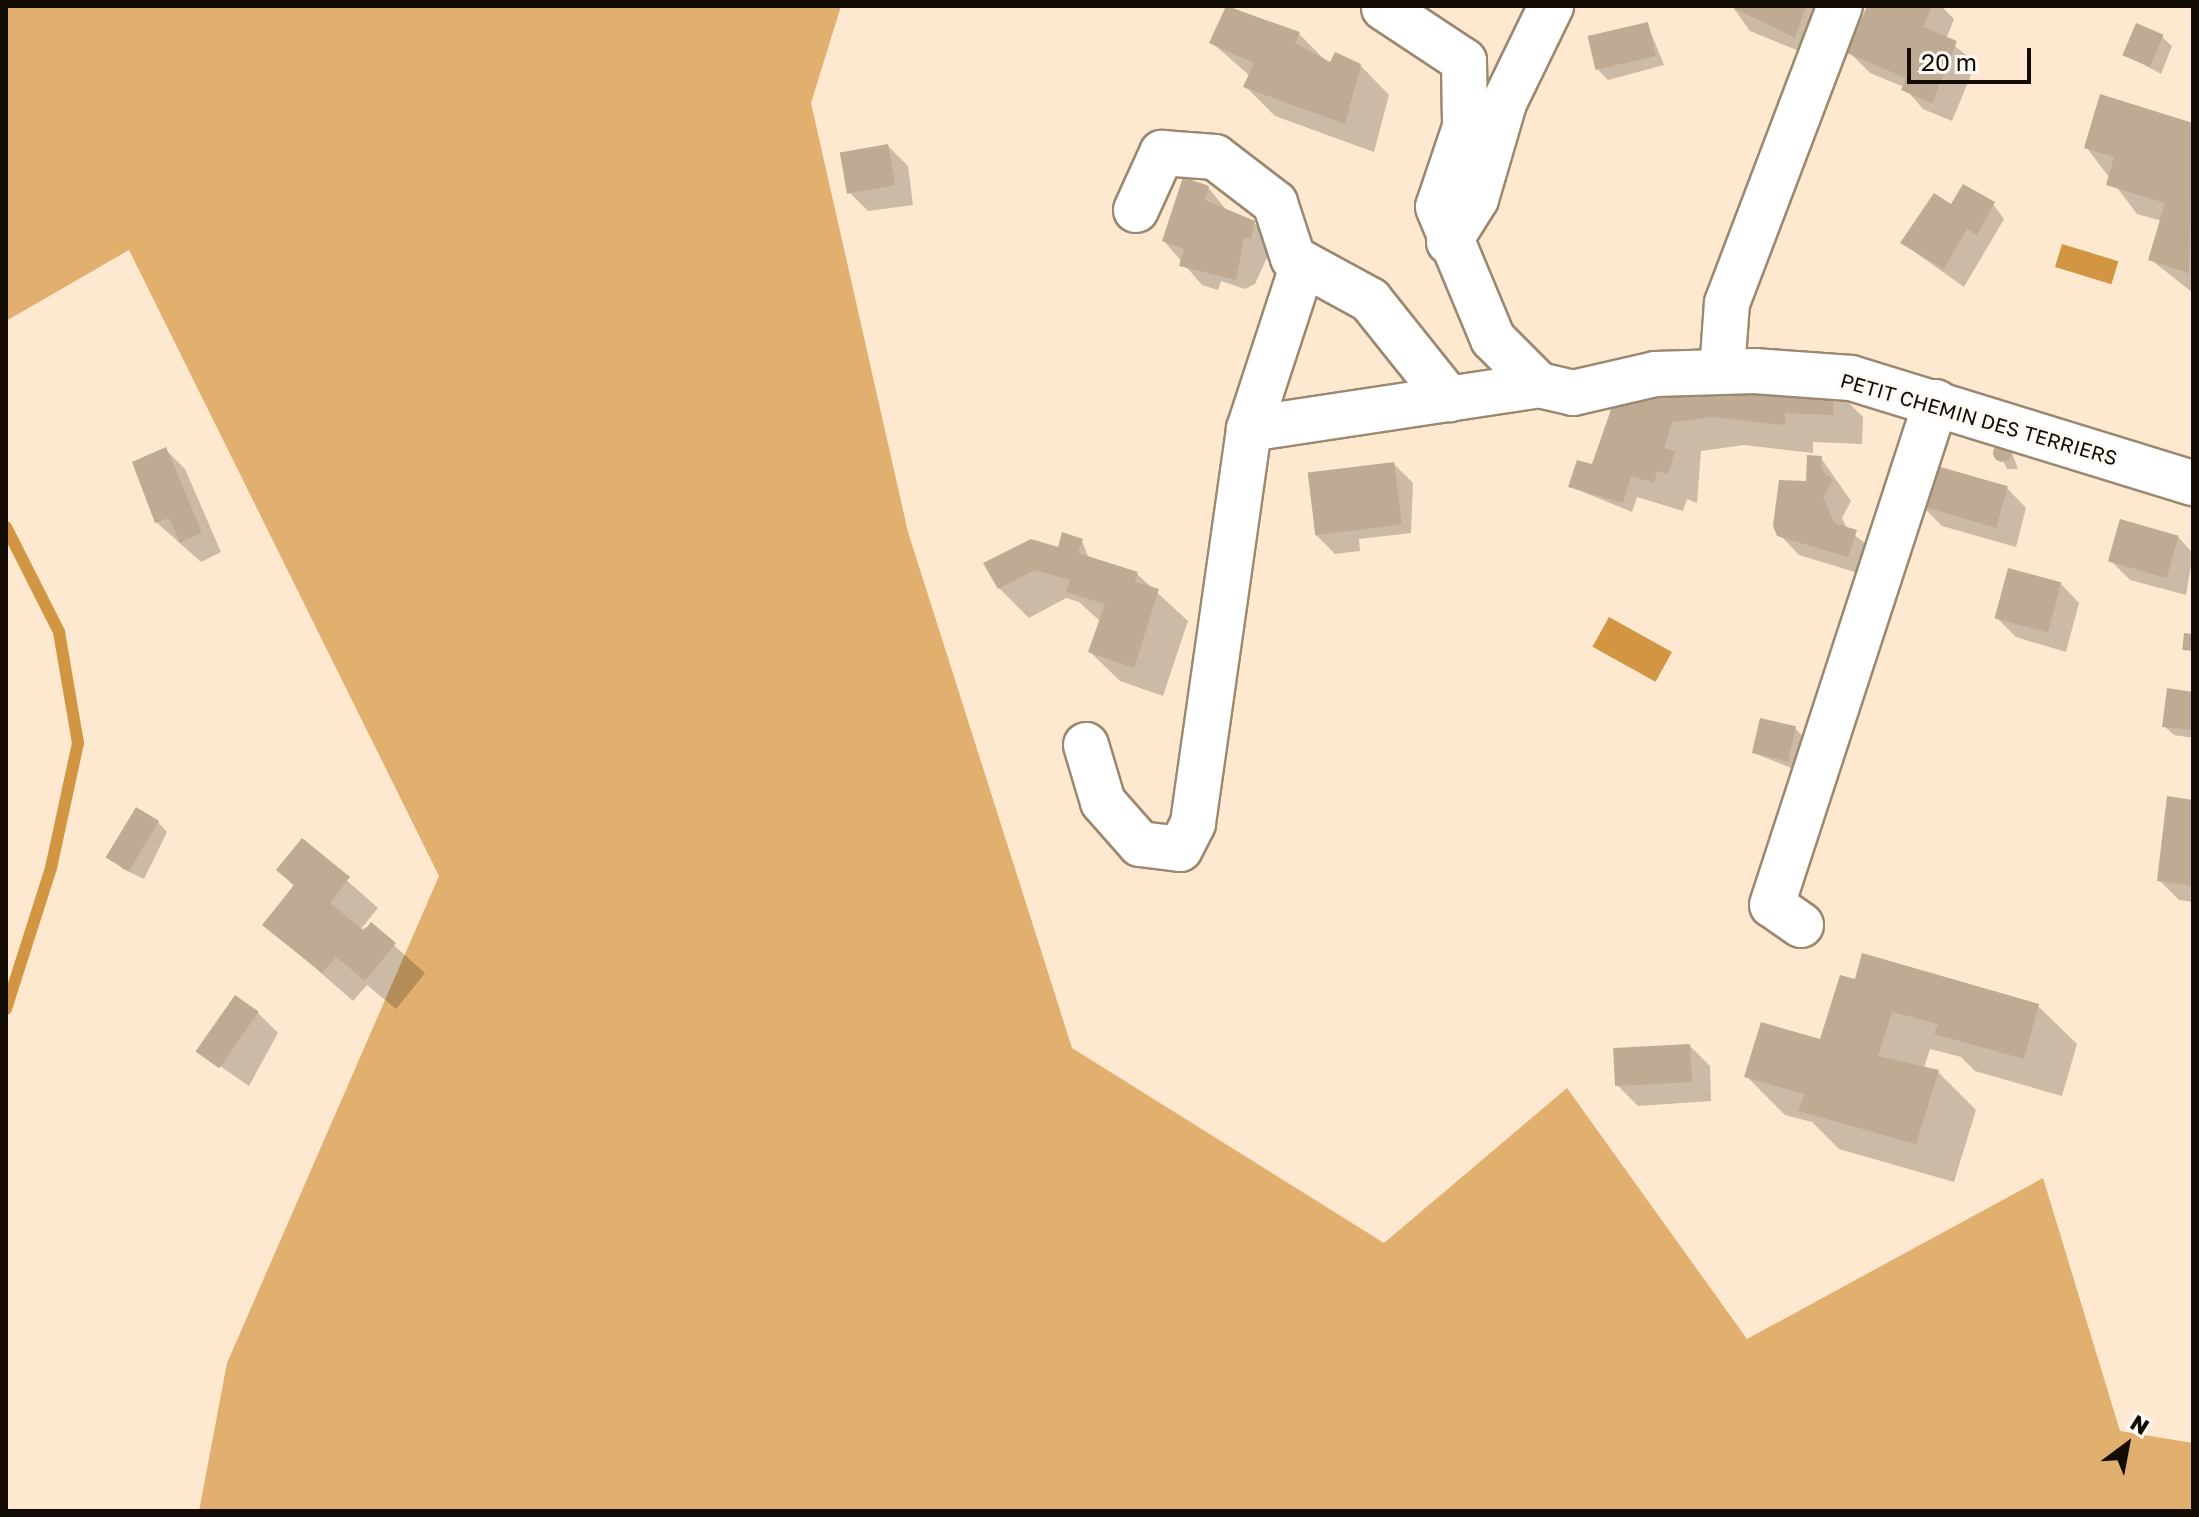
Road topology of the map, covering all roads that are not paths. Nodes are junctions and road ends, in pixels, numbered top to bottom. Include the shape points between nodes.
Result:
1 (1551, 6) edge
2 (1840, 6) edge
3 (1384, 8) dead end
4 (1136, 210) dead end
5 (1449, 242) junction
6 (1303, 264) junction
7 (1722, 371) junction
8 (1556, 389) junction
9 (1449, 399) junction
10 (1936, 402) junction
11 (1249, 429) junction
12 (2193, 483) edge
13 (1086, 745) dead end
14 (1801, 925) dead end

1 - 5 street via 1504,103 1476,199
2 - 7 street via 1727,303
3 - 5 street via 1464,61 1465,127 1438,207
4 - 6 street via 1162,153 1215,157 1275,203 1293,258
5 - 8 street via 1493,339
6 - 9 street via 1370,300
6 - 11 street
7 - 8 street, PETIT CHEMIN DES TERRIERS via 1655,374
7 - 10 street, PETIT CHEMIN DES TERRIERS via 1851,378
8 - 9 street, PETIT CHEMIN DES TERRIERS
9 - 11 street, PETIT CHEMIN DES TERRIERS
10 - 12 street, PETIT CHEMIN DES TERRIERS
10 - 14 street via 1772,905
11 - 13 street via 1193,823 1180,849 1140,844 1103,802

